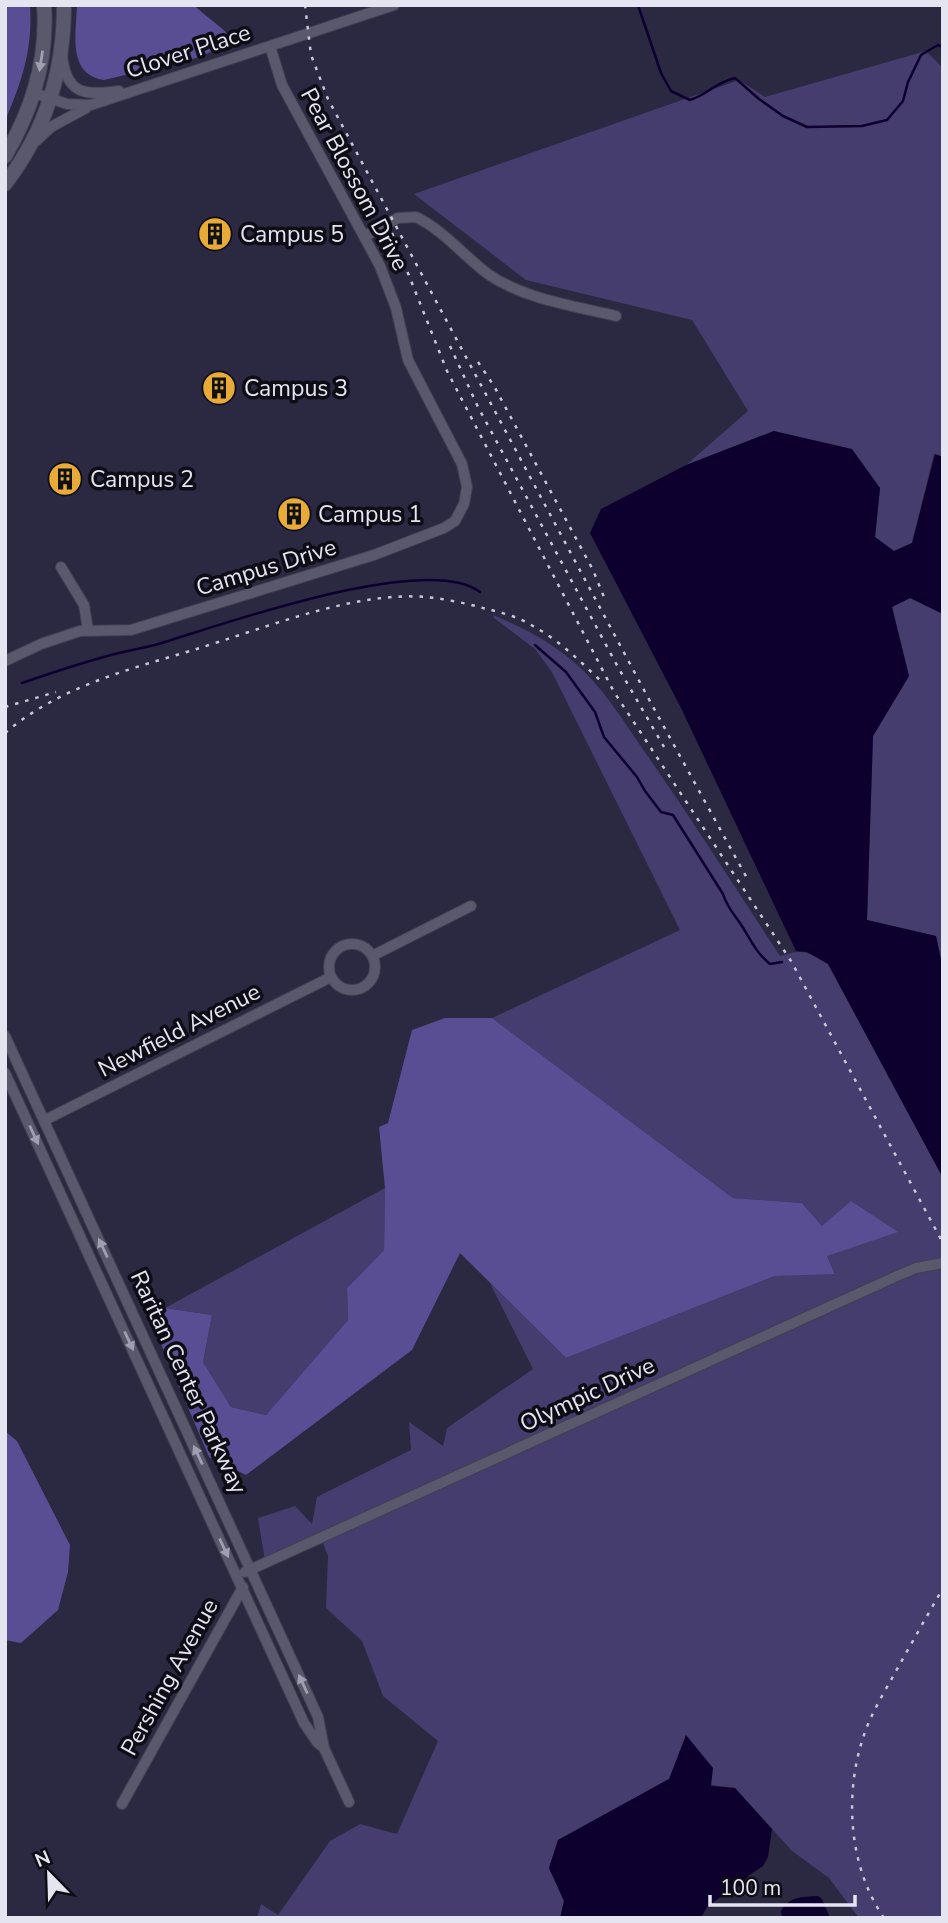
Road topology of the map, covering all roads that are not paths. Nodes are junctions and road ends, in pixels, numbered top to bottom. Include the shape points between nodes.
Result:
1 (44, 5) edge
2 (64, 5) edge
3 (394, 5) edge
4 (270, 46) junction
5 (62, 50) junction
6 (152, 85) junction
7 (34, 93) junction
8 (51, 99) junction
9 (103, 101) junction
10 (28, 152) junction
11 (5, 156) edge
12 (5, 184) edge
13 (365, 236) junction
14 (616, 316) dead end
15 (452, 523) joint
16 (61, 567) dead end
17 (88, 630) junction
18 (5, 661) edge
19 (471, 906) dead end
20 (372, 956) junction
21 (331, 977) junction
22 (5, 1036) edge
23 (5, 1073) edge
24 (45, 1120) junction
25 (943, 1263) edge
26 (251, 1570) junction
27 (236, 1575) junction
28 (242, 1589) junction
29 (324, 1748) junction
30 (349, 1802) dead end
31 (122, 1804) dead end

1 -> 7 street
2 - 5 street
3 - 4 street, Clover Place
4 - 6 street, Clover Place
4 - 13 street, Pear Blossom Drive via 282,85
5 - 6 street via 68,79 82,92
5 - 8 street
6 - 9 street, Clover Place
7 - 8 street, Clover Place
7 - 11 street
8 - 9 street, Clover Place via 79,106
8 - 10 street
9 - 10 street via 51,127
10 - 12 street
13 - 14 street via 398,218 416,217 508,285
13 - 15 street, Pear Blossom Drive via 396,308 410,365 464,469 466,498
15 - 17 street, Campus Drive via 374,555 131,630
16 - 17 street via 84,605
17 - 18 street, Campus Drive
19 - 20 street
20 - 21 street via 360,945 342,946 330,960
20 - 21 street via 373,976 361,988 345,988
21 - 24 street, Newfield Avenue
22 - 24 street, Raritan Center Parkway
23 -> 27 street, Raritan Center Parkway
26 -> 24 street, Raritan Center Parkway
25 - 26 street, Olympic Drive via 897,1276
26 - 27 street, Olympic Drive
26 - 28 street, Pershing Avenue
29 -> 26 street, Raritan Center Parkway via 318,1717
27 - 28 street, Raritan Center Parkway
28 - 29 street, Raritan Center Parkway via 304,1723
28 - 31 street, Pershing Avenue
29 - 30 street, Raritan Center Parkway

